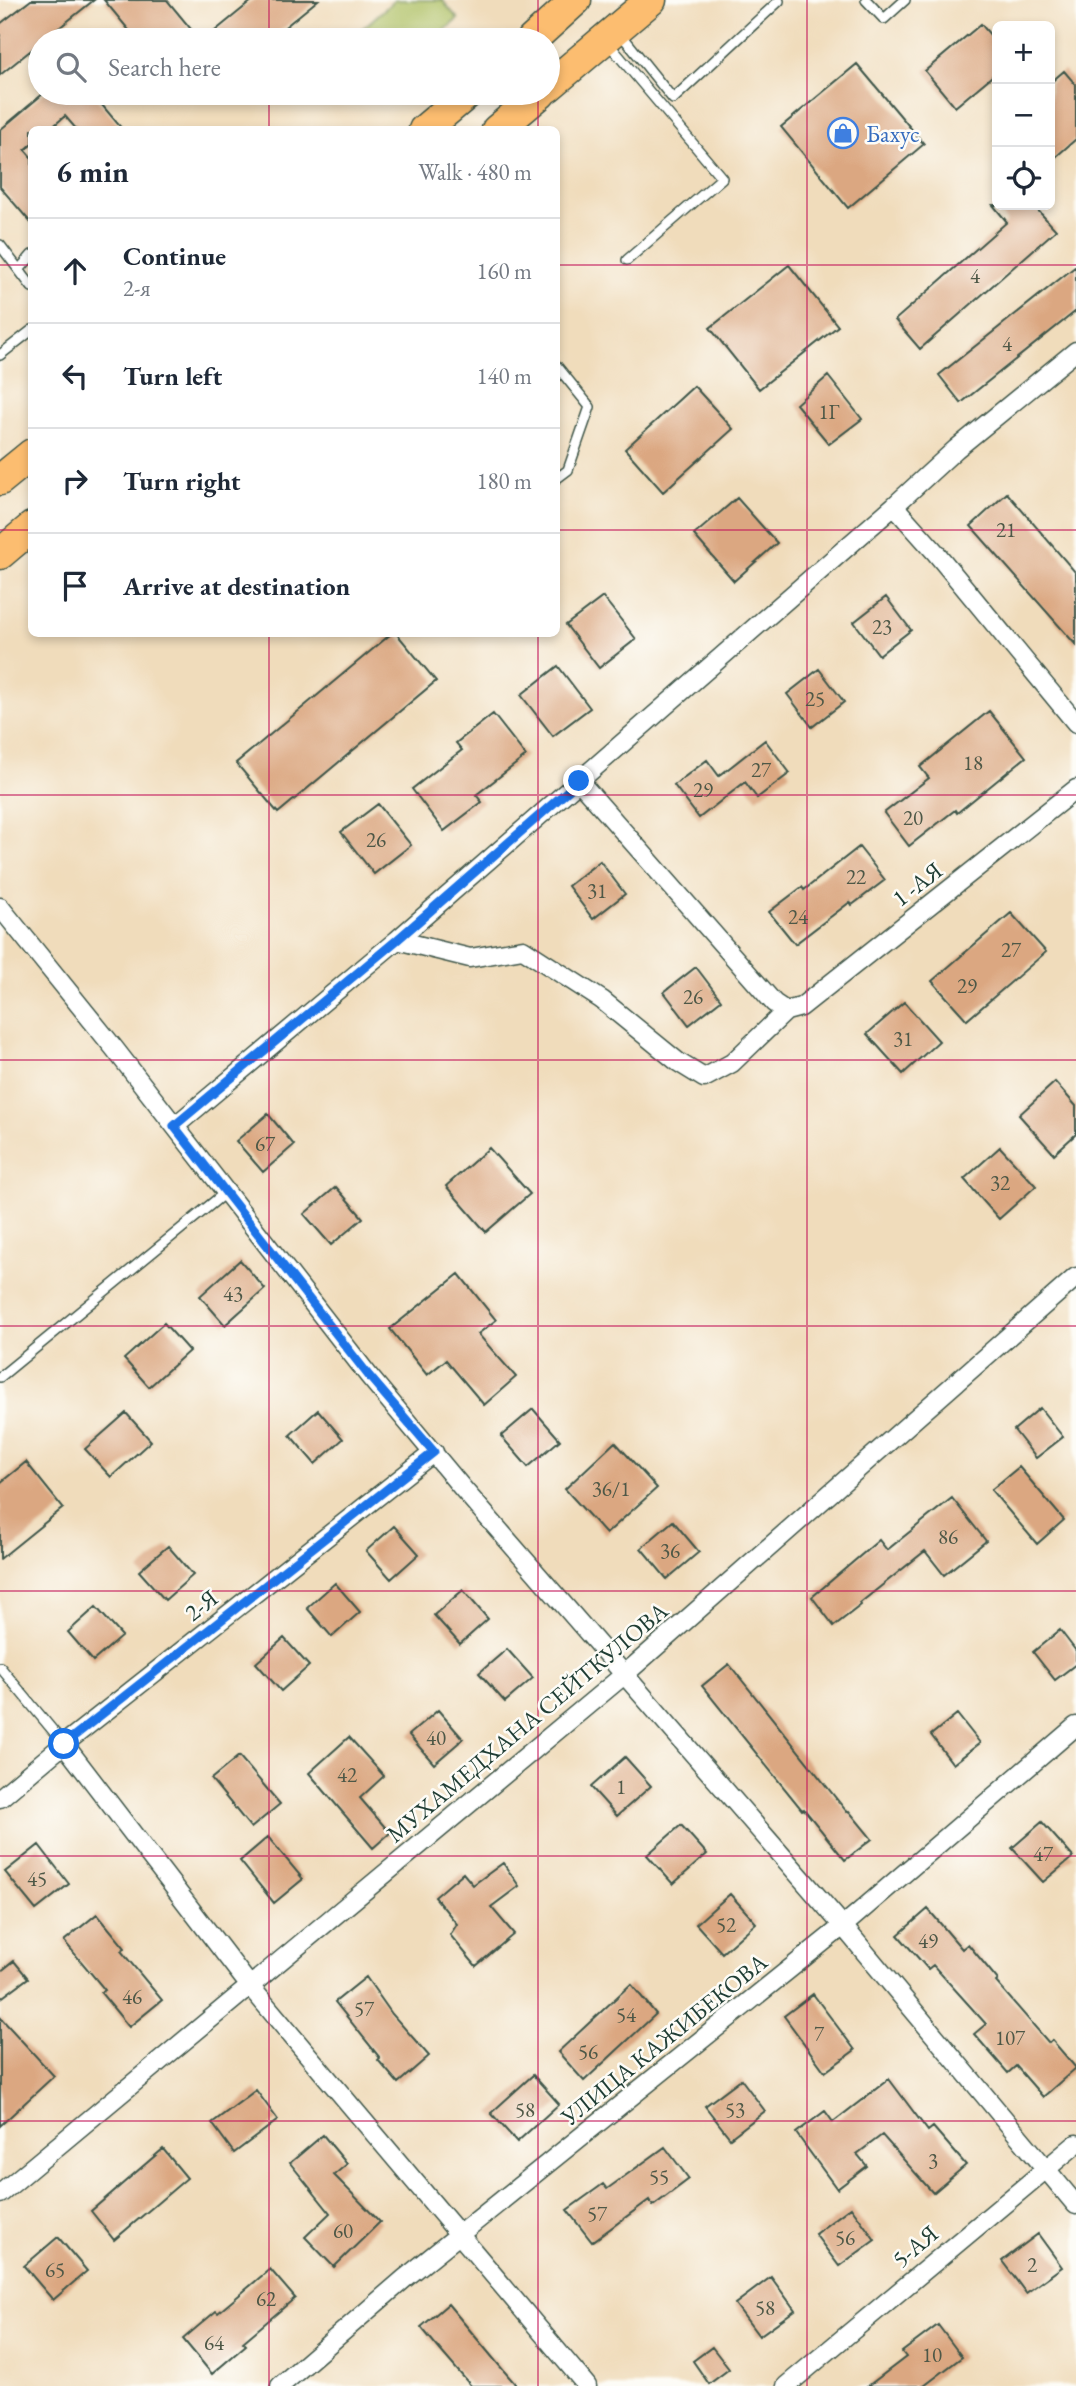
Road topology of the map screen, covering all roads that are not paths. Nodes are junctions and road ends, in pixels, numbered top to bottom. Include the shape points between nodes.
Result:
1 (576, 0) edge
2 (866, 0) edge
3 (905, 0) edge
4 (779, 1) edge
5 (628, 17) edge
6 (545, 28) edge
7 (560, 76) edge
8 (454, 105) edge
9 (527, 105) edge
10 (429, 126) edge
11 (502, 126) edge
12 (0, 245) edge
13 (28, 260) edge
14 (627, 260) dead end
15 (19, 270) junction
16 (28, 282) edge
17 (28, 333) edge
18 (1076, 351) edge
19 (0, 355) edge
20 (560, 370) edge
21 (28, 457) edge
22 (560, 476) edge
23 (0, 480) edge
24 (894, 506) junction
25 (28, 530) edge
26 (0, 554) edge
27 (1076, 723) edge
28 (579, 781) junction
29 (1076, 789) edge
30 (0, 907) edge
31 (397, 940) junction
32 (786, 1011) junction
33 (174, 1126) junction
34 (226, 1192) junction
35 (1076, 1277) edge
36 (0, 1377) edge
37 (434, 1452) junction
38 (0, 1667) edge
39 (625, 1674) junction
40 (1076, 1726) edge
41 (64, 1744) junction
42 (0, 1798) edge
43 (843, 1926) junction
44 (249, 1985) junction
45 (1076, 2144) edge
46 (1047, 2169) junction
47 (0, 2194) edge
48 (1076, 2206) edge
49 (460, 2235) junction
50 (280, 2386) edge
51 (587, 2386) edge
52 (786, 2386) edge

1 - 6 highway
2 - 3 lane via 884,19
4 - 5 lane via 673,99
5 - 7 highway
5 - 14 lane via 722,178
8 - 10 highway
9 - 11 highway
12 - 15 lane
13 - 15 lane
15 - 16 lane
17 - 19 lane
18 - 24 street
20 - 22 lane via 590,407 568,470
21 - 23 highway
24 - 27 street
24 - 28 street
25 - 26 highway
28 - 31 street
28 - 32 street via 774,1003
29 - 32 street, 1 -АЯ via 801,1007
30 - 33 street
31 - 32 street, 1 -АЯ via 470,958 523,949 602,1000 704,1078 732,1062
31 - 33 street
33 - 34 street
34 - 36 lane
34 - 37 street
35 - 39 street, МУХАМЕДХАНА СЕЙТКУЛОВА
37 - 39 street
37 - 41 street, 2-Я
38 - 41 lane
39 - 43 street
39 - 44 street, МУХАМЕДХАНА СЕЙТКУЛОВА
40 - 43 street, УЛИЦА КАЖИБЕКОВА
41 - 42 street, 2-Я
41 - 44 street
43 - 46 street
43 - 49 street, УЛИЦА КАЖИБЕКОВА
44 - 47 street, МУХАМЕДХАНА СЕЙТКУЛОВА
44 - 49 street
45 - 46 street, 5-АЯ
46 - 48 street
46 - 52 street, 5-АЯ
49 - 50 street, УЛИЦА КАЖИБЕКОВА
49 - 51 street

